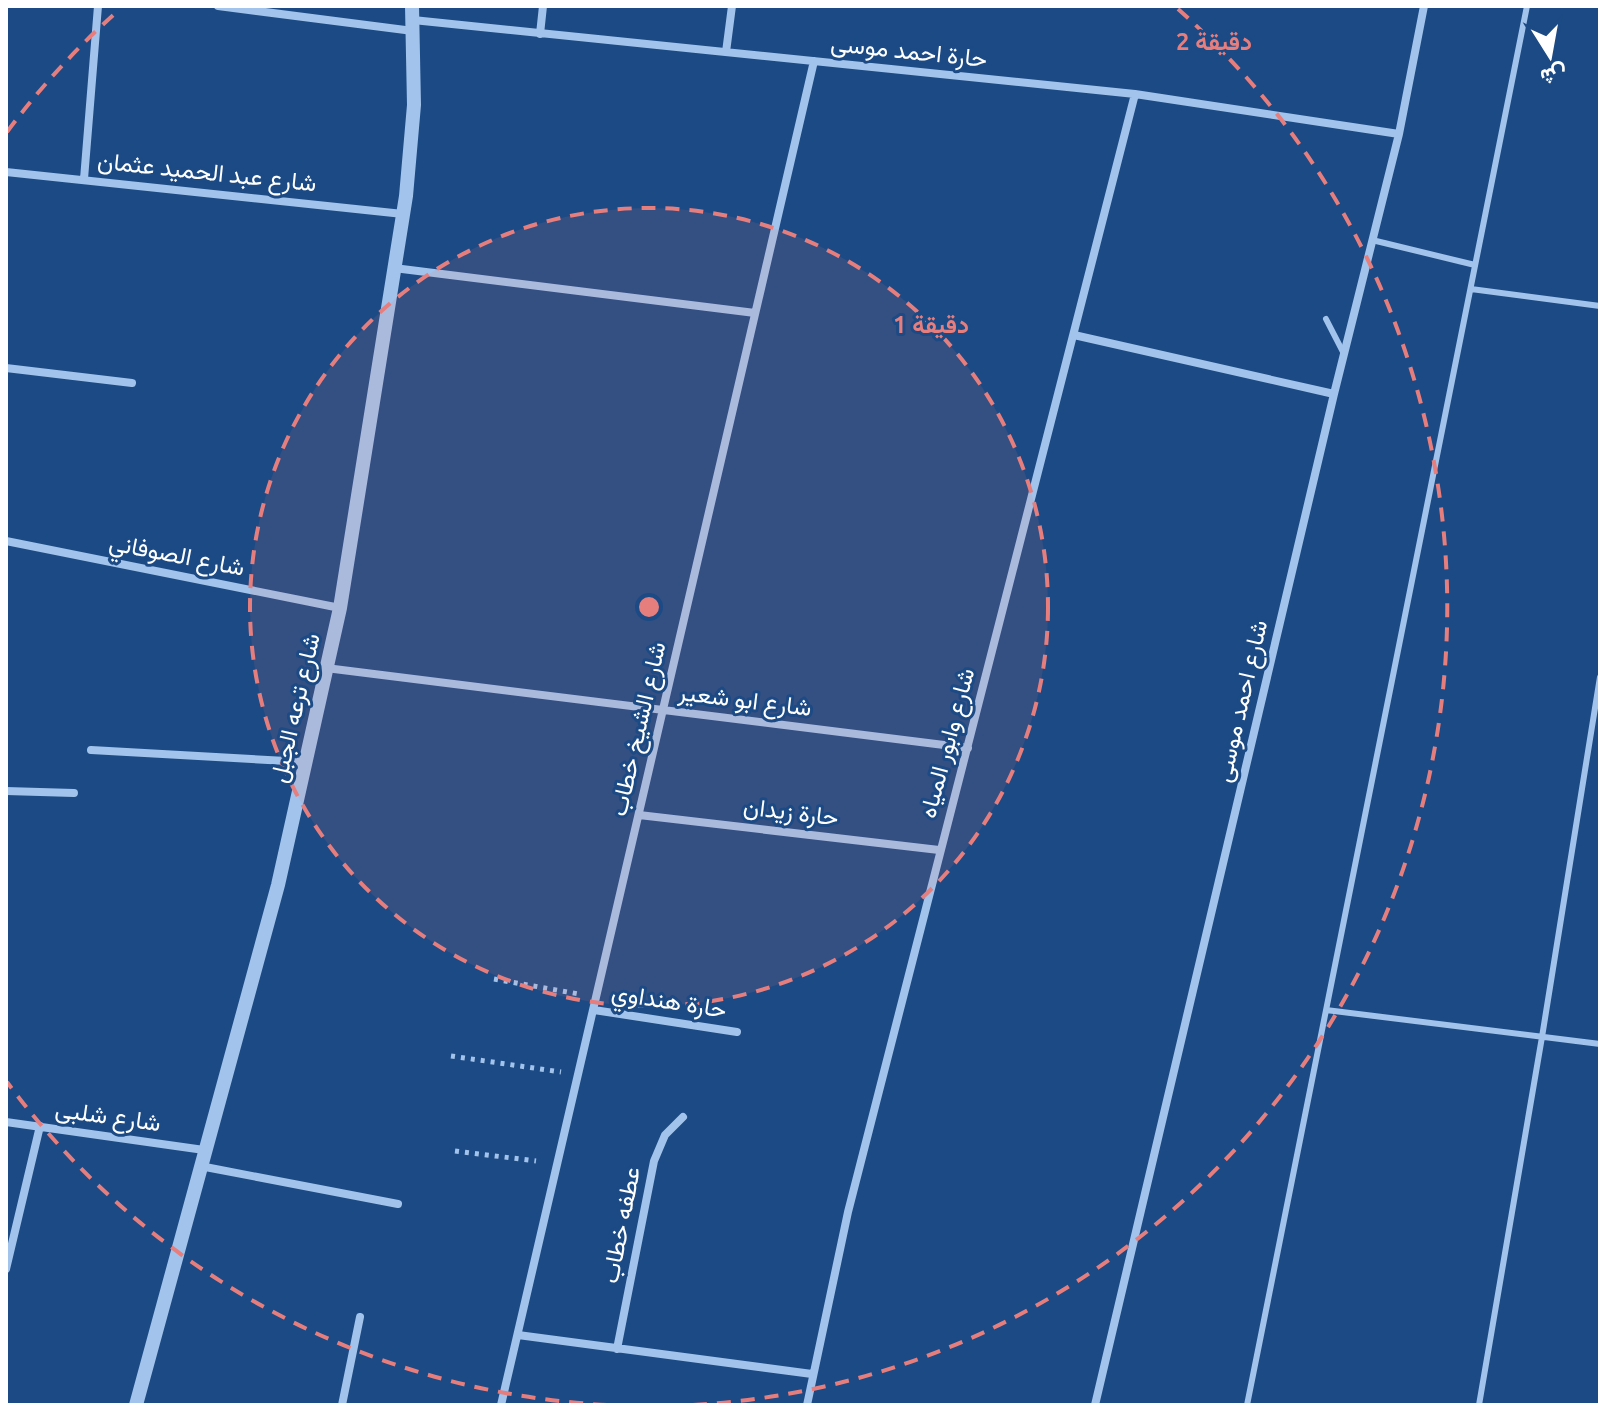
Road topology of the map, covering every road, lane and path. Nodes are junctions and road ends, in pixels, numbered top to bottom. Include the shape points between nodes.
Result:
1 (98, 6) edge
2 (218, 6) edge
3 (543, 6) edge
4 (732, 6) edge
5 (1424, 6) edge
6 (1527, 6) edge
7 (413, 19) edge
8 (540, 34) junction
9 (726, 52) junction
10 (814, 61) junction
11 (1135, 94) junction
12 (1399, 134) junction
13 (6, 172) edge
14 (84, 179) junction
15 (403, 214) junction
16 (1372, 240) junction
17 (1475, 265) junction
18 (394, 268) junction
19 (1471, 289) junction
20 (1600, 306) edge
21 (755, 313) junction
22 (1326, 319) dead end
23 (1074, 335) junction
24 (1344, 354) junction
25 (6, 368) edge
26 (132, 383) dead end
27 (1334, 394) junction
28 (6, 541) edge
29 (340, 608) junction
30 (326, 668) junction
31 (1600, 677) edge
32 (663, 710) junction
33 (968, 748) junction
34 (91, 750) dead end
35 (305, 762) junction
36 (6, 791) edge
37 (74, 793) dead end
38 (639, 815) junction
39 (939, 850) junction
40 (494, 979) dead end
41 (596, 997) junction
42 (594, 1010) junction
43 (1326, 1010) junction
44 (737, 1032) dead end
45 (1542, 1037) junction
46 (1600, 1044) edge
47 (451, 1056) dead end
48 (578, 1075) junction
49 (683, 1117) dead end
50 (6, 1122) edge
51 (40, 1126) junction
52 (204, 1150) junction
53 (455, 1151) dead end
54 (557, 1163) junction
55 (200, 1166) junction
56 (398, 1204) dead end
57 (6, 1269) edge
58 (360, 1317) dead end
59 (518, 1335) junction
60 (617, 1349) junction
61 (812, 1374) junction
62 (136, 1405) edge
63 (342, 1405) edge
64 (501, 1405) edge
65 (807, 1405) edge
66 (1095, 1405) edge
67 (1247, 1405) edge
68 (1479, 1405) edge

1 - 14 street
2 - 7 street, حارة احمد موسى
3 - 8 street
4 - 9 street
5 - 12 street, شارع احمد موسى
6 - 17 lane
7 - 8 street, حارة احمد موسى
7 - 15 street, شارع ترعه الجبل via 414,105
8 - 9 street, حارة احمد موسى
9 - 10 street, حارة احمد موسى
10 - 11 street, حارة احمد موسى
10 - 21 street, شارع الشيخ خطاب
11 - 12 street, حارة احمد موسى
11 - 23 street, شارع وابور المياه
12 - 16 street, شارع احمد موسى
13 - 14 street, شارع عبد الحميد عثمان
14 - 15 street, شارع عبد الحميد عثمان
15 - 18 street, شارع ترعه الجبل
16 - 17 lane
16 - 24 street, شارع احمد موسى
17 - 19 lane
18 - 21 street
18 - 29 street, شارع ترعه الجبل
19 - 20 lane
19 - 43 lane
21 - 32 street, شارع الشيخ خطاب
22 - 24 lane
23 - 27 street
23 - 33 street, شارع وابور المياه
24 - 27 street, شارع احمد موسى
25 - 26 street
27 - 66 street, شارع احمد موسى
28 - 29 street, شارع الصوفاني
29 - 30 street, شارع ترعه الجبل
30 - 32 street, شارع ابو شعير
30 - 35 street, شارع ترعه الجبل
31 - 45 lane
32 - 33 street, شارع ابو شعير
32 - 38 street, شارع الشيخ خطاب
33 - 39 street, شارع وابور المياه
34 - 35 street
35 - 52 street, شارع ترعه الجبل via 278,885
36 - 37 street
38 - 39 street, حارة زيدان
38 - 41 street, شارع الشيخ خطاب
39 - 61 street, شارع وابور المياه
40 - 41 path
41 - 42 street, شارع الشيخ خطاب
42 - 44 street, حارة هنداوي
42 - 48 street, شارع الشيخ خطاب
43 - 45 lane
43 - 67 lane
45 - 46 lane
45 - 68 lane
47 - 48 path
48 - 54 street, شارع الشيخ خطاب
49 - 60 street, عطفه خطاب via 665,1135 654,1161
50 - 51 street, شارع شلبى
51 - 52 street, شارع شلبى
51 - 57 street
52 - 55 street, شارع ترعه الجبل
53 - 54 path
54 - 59 street, شارع الشيخ خطاب
55 - 56 street
55 - 62 street, شارع ترعه الجبل
58 - 63 street
59 - 60 street
59 - 64 street, شارع الشيخ خطاب
60 - 61 street
61 - 65 street, شارع وابور المياه

